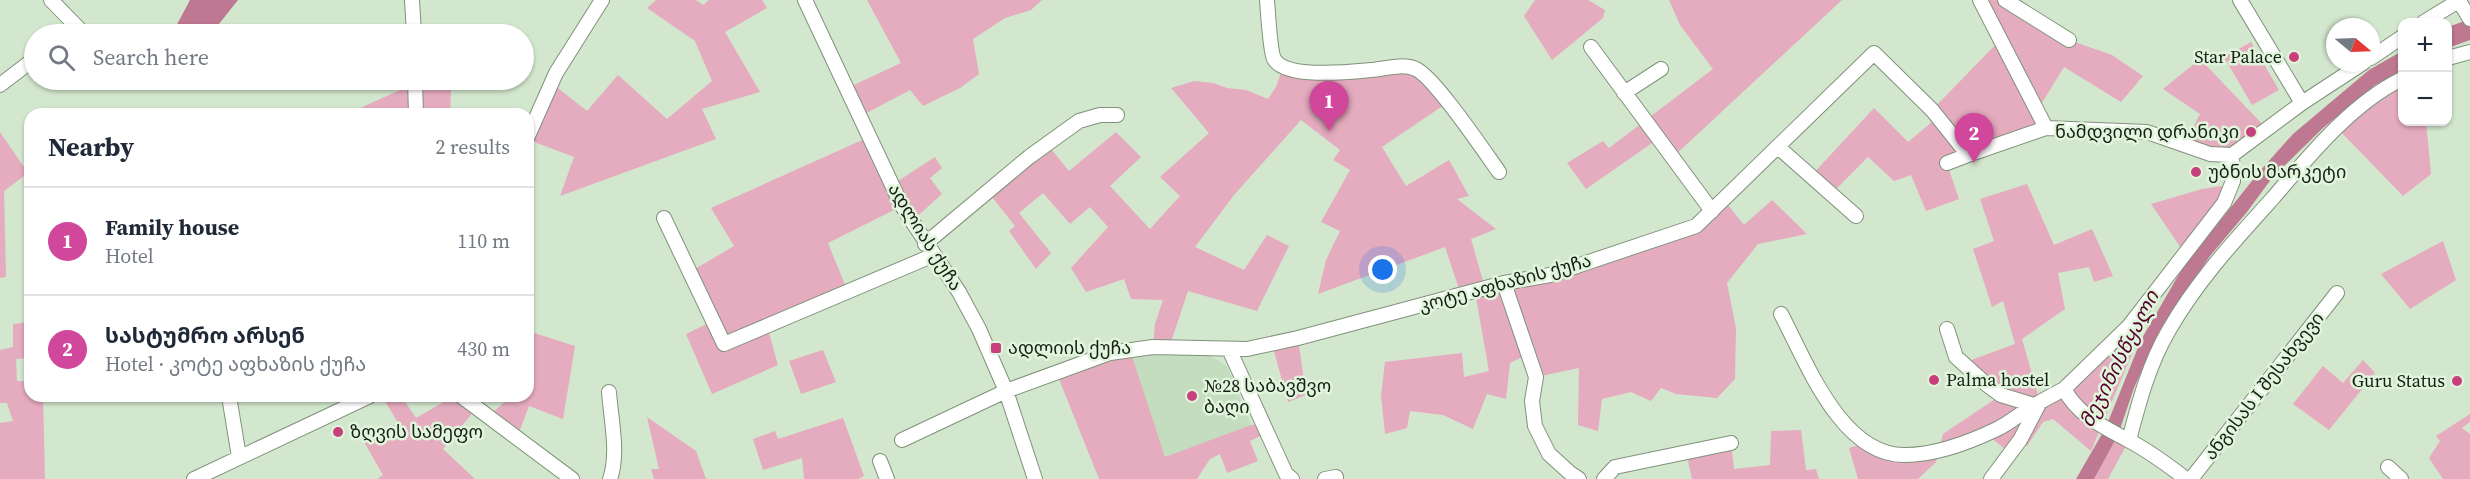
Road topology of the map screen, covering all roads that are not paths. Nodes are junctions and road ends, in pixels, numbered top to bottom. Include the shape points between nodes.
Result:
1 (51, 0) edge
2 (412, 0) edge
3 (602, 0) edge
4 (805, 0) edge
5 (1267, 0) edge
6 (1980, 0) edge
7 (2005, 0) edge
8 (2240, 0) edge
9 (2464, 8) edge
10 (2435, 18) edge
11 (70, 24) edge
12 (413, 24) edge
13 (2069, 40) dead end
14 (2398, 40) edge
15 (1591, 47) dead end
16 (2380, 52) edge
17 (2470, 52) edge
18 (2452, 57) edge
19 (24, 67) edge
20 (1661, 69) dead end
21 (2349, 72) edge
22 (2398, 82) edge
23 (0, 85) edge
24 (415, 90) edge
25 (1624, 93) junction
26 (2302, 103) junction
27 (416, 108) edge
28 (1117, 115) dead end
29 (534, 122) edge
30 (2046, 128) junction
31 (1778, 147) junction
32 (1968, 155) junction
33 (2232, 155) junction
34 (1947, 163) dead end
35 (1499, 172) dead end
36 (1712, 211) junction
37 (1856, 216) dead end
38 (664, 218) dead end
39 (925, 244) junction
40 (934, 255) junction
41 (1504, 283) junction
42 (2337, 293) dead end
43 (1781, 314) dead end
44 (1947, 329) dead end
45 (1229, 349) junction
46 (2064, 389) junction
47 (1006, 391) junction
48 (609, 392) dead end
49 (230, 402) edge
50 (354, 402) edge
51 (469, 402) edge
52 (2037, 404) junction
53 (903, 440) dead end
54 (2129, 440) junction
55 (1731, 443) dead end
56 (239, 457) junction
57 (880, 461) dead end
58 (2388, 468) dead end
59 (195, 479) edge
60 (572, 479) edge
61 (610, 479) edge
62 (886, 479) edge
63 (1035, 479) edge
64 (1292, 479) edge
65 (1579, 479) edge
66 (1604, 479) edge
67 (1991, 479) edge
68 (2186, 479) edge
69 (2191, 479) edge
70 (2401, 479) edge

1 - 11 street
2 - 12 street
3 - 29 street via 556,73
4 - 39 street, ადლიას ქუჩა via 902,206
5 - 35 street via 1274,58 1283,67 1298,72 1415,69 1437,89
6 - 30 street
7 - 13 street
8 - 26 street
9 - 10 street
14 - 16 street
15 - 25 street
17 - 18 street
19 - 23 street
20 - 25 street
21 - 26 street
22 - 54 street via 2343,121 2209,270 2169,330 2152,364
24 - 27 street
25 - 36 street
26 - 33 street
28 - 39 street via 1079,121 1029,157
30 - 32 street
30 - 33 street via 2147,132 2210,154
31 - 32 street, კოტე აფხაზის ქუჩა via 1874,53 1932,110
31 - 36 street, კოტე აფხაზის ქუჩა
31 - 37 street
32 - 34 street
33 - 46 street via 2233,181 2224,203 2129,326
36 - 41 street, კოტე აფხაზის ქუჩა via 1696,226 1674,235 1550,275
38 - 40 street via 724,344
39 - 40 street, ადლიას ქუჩა
40 - 47 street, ადლიას ქუჩა via 979,329
41 - 45 street, კოტე აფხაზის ქუჩა via 1298,338
41 - 65 street via 1536,377 1532,400 1535,426 1549,454
42 - 69 street, ანგისას I შესახვევი
43 - 52 street via 1835,413 1868,443 1888,453 1939,450 1970,440 2000,428
44 - 52 street via 1956,357 1986,384 2001,395
45 - 47 street, კოტე აფხაზის ქუჩა via 1153,347 1110,353
45 - 64 street via 1286,474
46 - 52 street
46 - 54 street via 2080,411
47 - 53 street, კოტე აფხაზის ქუჩა
47 - 63 street, ადლიას ქუჩა
48 - 61 street via 614,453
49 - 56 street
50 - 56 street
51 - 60 street
52 - 67 street via 2020,440
54 - 68 street
55 - 66 street via 1615,467
56 - 59 street
57 - 62 street
58 - 70 street

